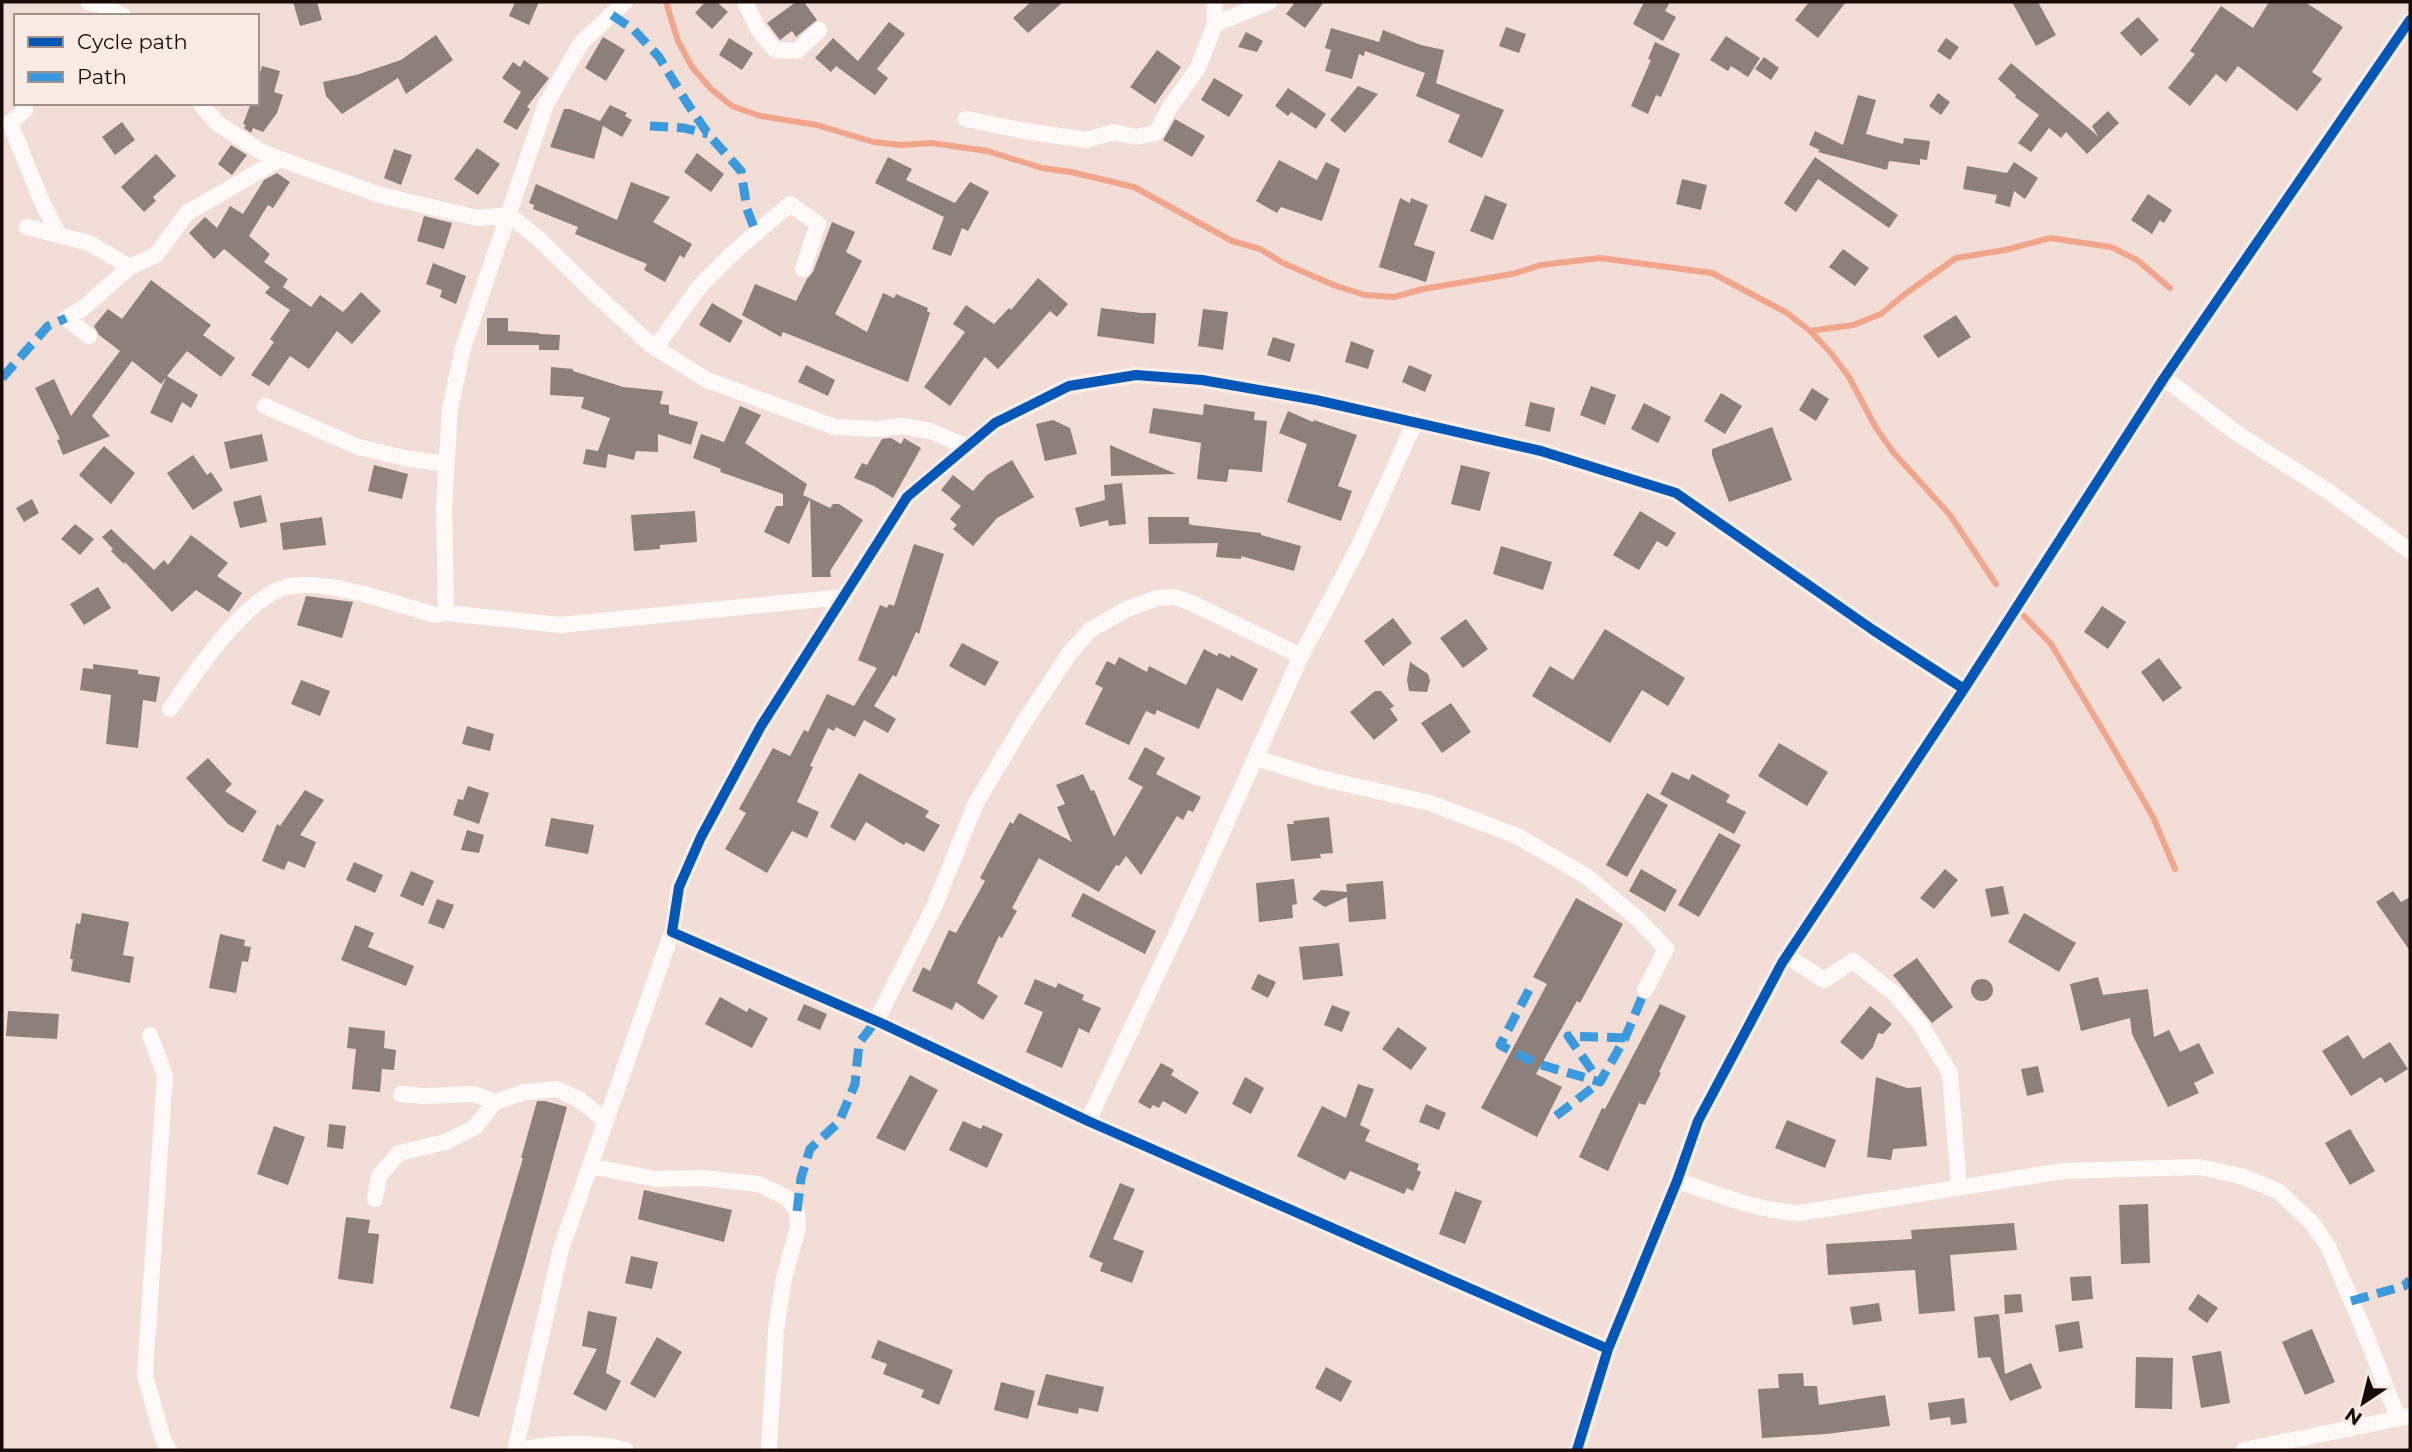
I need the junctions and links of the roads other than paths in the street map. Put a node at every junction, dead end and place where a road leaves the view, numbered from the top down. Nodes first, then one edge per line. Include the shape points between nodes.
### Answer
1 (88, 2) edge
2 (625, 2) edge
3 (745, 2) edge
4 (1215, 2) edge
5 (1269, 2) edge
6 (118, 14) edge
7 (2410, 20) edge
8 (1215, 24) junction
9 (819, 30) dead end
10 (202, 105) edge
11 (25, 110) dead end
12 (965, 119) dead end
13 (281, 159) junction
14 (509, 215) junction
15 (27, 227) dead end
16 (59, 235) junction
17 (130, 267) junction
18 (803, 269) dead end
19 (89, 336) dead end
20 (655, 348) junction
21 (2164, 378) junction
22 (265, 406) dead end
23 (1415, 422) junction
24 (968, 447) junction
25 (446, 467) junction
26 (2410, 551) edge
27 (843, 597) junction
28 (446, 613) junction
29 (1301, 656) junction
30 (1964, 689) junction
31 (170, 709) dead end
32 (1256, 758) junction
33 (672, 932) junction
34 (1787, 956) junction
35 (1645, 990) dead end
36 (876, 1021) junction
37 (150, 1035) dead end
38 (401, 1094) dead end
39 (495, 1102) junction
40 (606, 1121) junction
41 (1088, 1121) junction
42 (590, 1166) junction
43 (1677, 1181) junction
44 (1959, 1187) junction
45 (375, 1199) dead end
46 (1608, 1349) junction
47 (2404, 1417) edge
48 (169, 1450) edge
49 (516, 1450) edge
50 (626, 1450) edge
51 (769, 1450) edge
52 (1577, 1450) edge
53 (2244, 1450) edge

1 - 6 street
2 - 14 street via 581,43 546,104
3 - 9 street via 775,50 797,51
4 - 8 street
5 - 8 street
7 - 21 street
8 - 12 street via 1198,68 1156,133 1136,137 1113,132 1087,140
10 - 13 street via 217,123
11 - 16 street via 10,123
13 - 14 street via 380,195 478,218
13 - 17 street via 187,213 156,255
14 - 20 street
14 - 25 street via 463,348 450,409
15 - 16 street
16 - 17 street via 89,243
17 - 19 street via 82,310 66,318
18 - 20 street via 818,224 790,204 700,286
20 - 24 street via 707,380 835,427 902,426 930,431
21 - 26 street
21 - 30 street
22 - 25 street via 358,447
23 - 24 street via 1202,380 1136,375 1069,386 995,423
23 - 29 street via 1358,548
23 - 30 street via 1541,451 1676,493
24 - 27 street via 907,497
25 - 28 street
27 - 28 street via 560,625
27 - 33 street via 761,726 701,837 679,887
28 - 31 street via 435,615 331,588 283,588 252,607
29 - 32 street
29 - 36 street via 1175,597 1127,609 1090,630 1069,654 976,803 934,906
30 - 34 street
32 - 35 street via 1430,803 1517,836 1586,876 1639,920 1665,950
32 - 41 street
33 - 36 street
33 - 40 street
34 - 43 street via 1698,1121
34 - 44 street via 1824,981 1853,961 1895,994 1921,1025 1950,1073
36 - 41 street
37 - 48 street via 164,1075 145,1375
38 - 39 street via 474,1094
39 - 40 street via 525,1092 557,1089
39 - 45 street via 475,1127 446,1142 399,1153 379,1176
40 - 42 street
41 - 46 street
42 - 49 street via 561,1249
42 - 51 street via 656,1179 758,1184 786,1197 797,1211 798,1228 783,1278 776,1330
43 - 44 street via 1788,1213
43 - 46 street
44 - 47 street via 2063,1171 2199,1167 2241,1176 2278,1191 2312,1223 2328,1246
46 - 52 street
47 - 53 street
49 - 50 street via 555,1443

